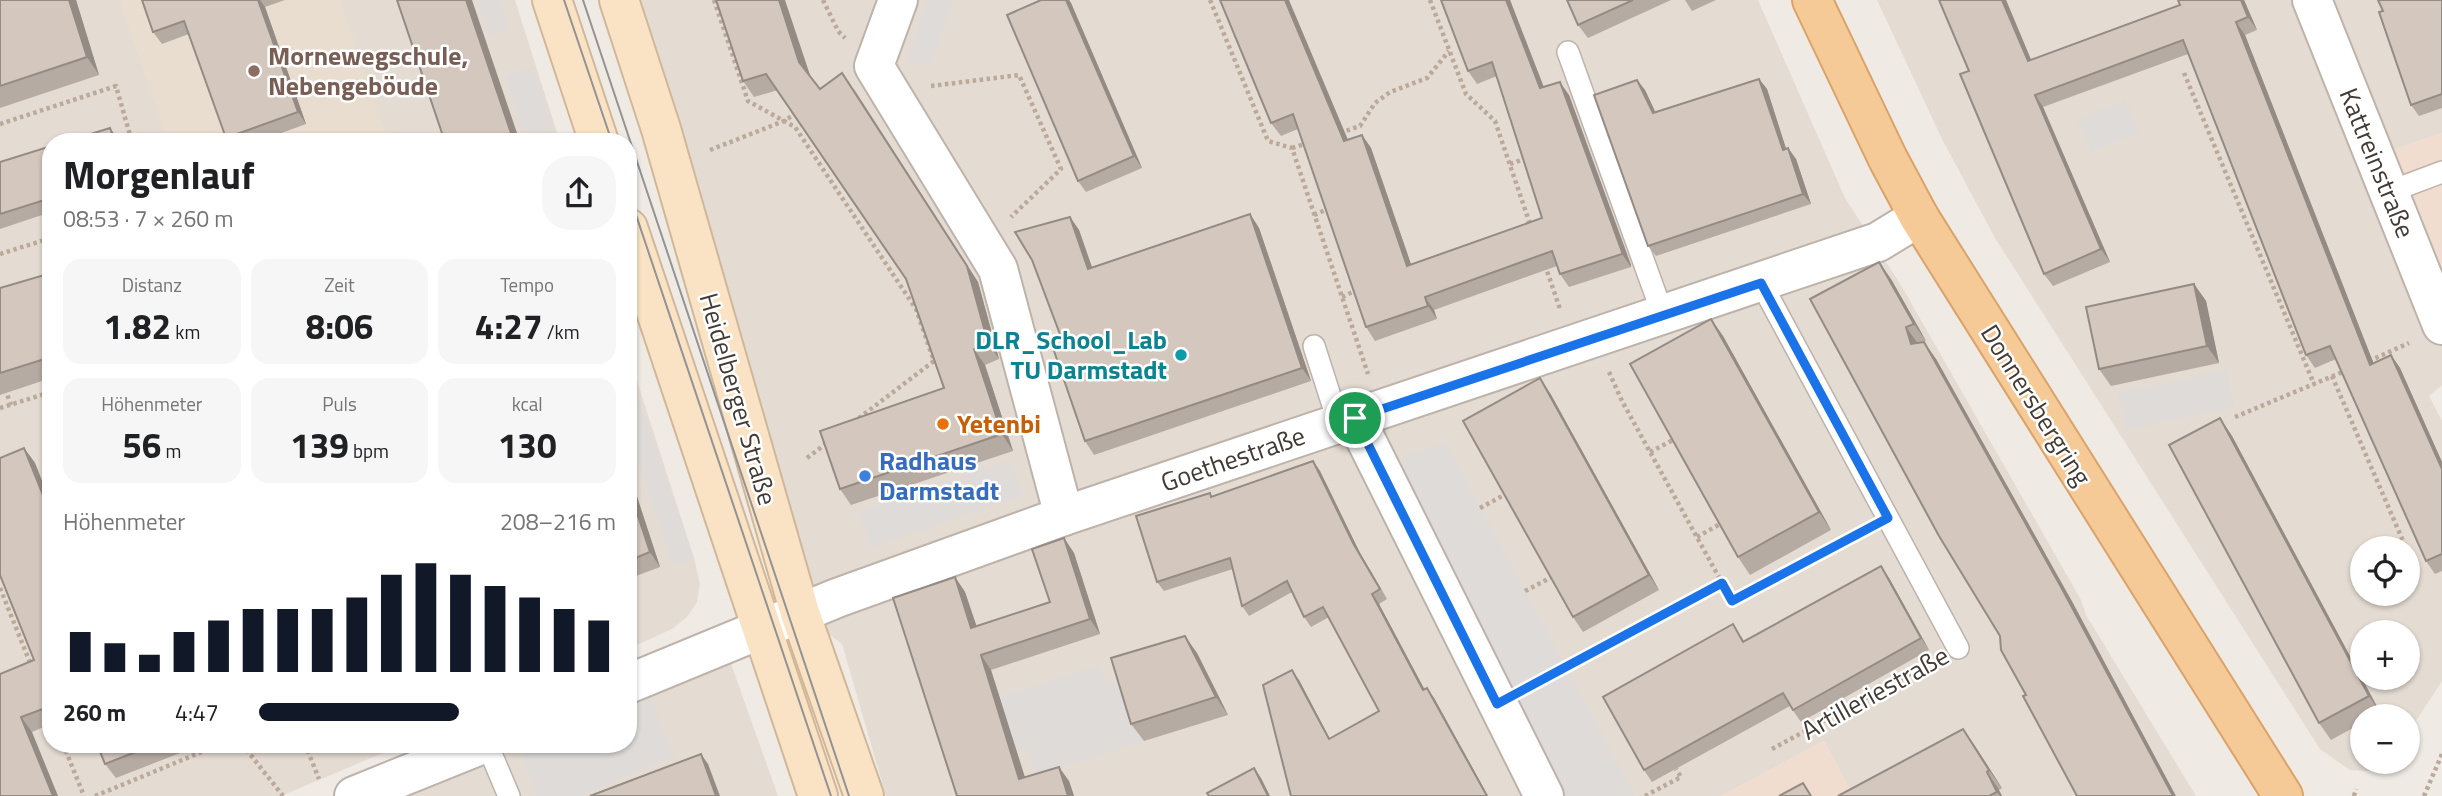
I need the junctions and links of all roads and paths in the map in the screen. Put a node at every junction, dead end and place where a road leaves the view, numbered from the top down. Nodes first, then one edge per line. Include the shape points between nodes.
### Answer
1 (552, 0) edge
2 (619, 0) edge
3 (714, 0) edge
4 (898, 0) edge
5 (1210, 0) edge
6 (1430, 0) edge
7 (1812, 0) edge
8 (2312, 0) edge
9 (1449, 51) junction
10 (1568, 52) dead end
11 (2184, 73) edge
12 (889, 91) junction
13 (795, 114) edge
14 (784, 121) junction
15 (0, 124) edge
16 (129, 133) edge
17 (596, 133) edge
18 (1338, 134) edge
19 (1315, 141) edge
20 (1292, 148) junction
21 (710, 150) dead end
22 (1527, 158) edge
23 (1510, 164) junction
24 (2442, 172) edge
25 (2389, 192) junction
26 (1330, 208) edge
27 (1314, 215) junction
28 (1919, 216) junction
29 (1532, 230) edge
30 (42, 241) edge
31 (983, 244) junction
32 (0, 254) edge
33 (637, 255) edge
34 (1541, 256) edge
35 (1761, 283) junction
36 (1358, 290) edge
37 (1342, 297) junction
38 (1663, 315) junction
39 (1564, 320) dead end
40 (2430, 332) edge
41 (1314, 346) dead end
42 (1606, 364) dead end
43 (2361, 365) edge
44 (2351, 369) edge
45 (2332, 376) junction
46 (4, 384) edge
47 (2314, 384) junction
48 (42, 395) edge
49 (11, 405) junction
50 (0, 408) edge
51 (1355, 409) junction
52 (2235, 417) dead end
53 (849, 426) edge
54 (1675, 439) edge
55 (828, 442) edge
56 (1650, 452) junction
57 (807, 458) dead end
58 (1506, 494) edge
59 (1480, 508) dead end
60 (1064, 516) junction
61 (1888, 518) junction
62 (1722, 523) edge
63 (2401, 536) edge
64 (1697, 537) junction
65 (1552, 578) edge
66 (1722, 583) junction
67 (0, 588) edge
68 (1525, 592) dead end
69 (17, 606) edge
70 (9, 610) junction
71 (800, 613) junction
72 (762, 630) junction
73 (1958, 648) joint
74 (32, 668) edge
75 (637, 680) edge
76 (1497, 704) junction
77 (1772, 749) dead end
78 (67, 753) edge
79 (199, 753) edge
80 (249, 753) edge
81 (311, 753) edge
82 (458, 753) edge
83 (489, 753) edge
84 (2442, 754) edge
85 (165, 759) dead end
86 (167, 766) junction
87 (1676, 769) edge
88 (2356, 789) dead end
89 (339, 792) edge
90 (2285, 794) edge
91 (84, 796) edge
92 (95, 796) edge
93 (283, 796) edge
94 (509, 796) edge
95 (818, 796) edge
96 (864, 796) edge
97 (1544, 796) edge
98 (1644, 796) edge
99 (2354, 796) edge
100 (2424, 796) edge

1 - 17 main road
2 - 71 main road, Heidelberger Straße via 661,129
3 - 14 path via 748,101
4 - 12 street via 874,66
5 - 20 path via 1268,141
6 - 9 path
7 - 28 main road, Donnersbergring
8 - 25 street, Kattreinstraße
9 - 18 path via 1427,78 1390,92 1375,103 1360,126
9 - 23 path via 1466,94 1495,121
10 - 38 lane
11 - 47 path
12 - 31 street
12 - 31 path via 1019,75 1061,169
13 - 14 path
14 - 21 path
14 - 53 path via 795,127 916,309 934,360
15 - 16 path via 116,86
19 - 20 path
20 - 27 path
22 - 23 path
23 - 29 path
24 - 25 lane
25 - 40 street, Kattreinstraße
26 - 27 path
27 - 37 path
28 - 35 street, Goethestraße via 1878,242
28 - 90 main road, Donnersbergring
30 - 32 path
31 - 60 street via 998,269
33 - 72 main road, Heidelberger Straße
34 - 39 path
35 - 38 street, Goethestraße
35 - 61 lane, Artilleriestraße
36 - 37 path
37 - 51 path
38 - 51 street, Goethestraße
40 - 43 path
41 - 51 lane
42 - 56 path
44 - 45 path
45 - 47 path
45 - 63 path
46 - 49 path
47 - 52 path
48 - 49 path
49 - 50 path
51 - 60 street, Goethestraße
51 - 76 street
54 - 56 path
55 - 57 path
56 - 64 path
58 - 59 path
60 - 71 street, Goethestraße
61 - 66 path via 1732,601
61 - 73 lane, Artilleriestraße
62 - 64 path
64 - 66 path
65 - 68 path
66 - 76 path
67 - 70 path
69 - 70 path
70 - 74 path
71 - 72 street, Goethestraße
71 - 96 main road, Heidelberger Straße
72 - 75 street, Goethestraße
72 - 95 main road, Heidelberger Straße
73 - 77 path, Artilleriestraße
76 - 97 street
78 - 91 path
79 - 86 path
80 - 93 path
81 - 89 path
82 - 89 street
83 - 94 lane
84 - 100 path
85 - 86 path
86 - 92 path
87 - 98 path via 1681,777
88 - 99 path

